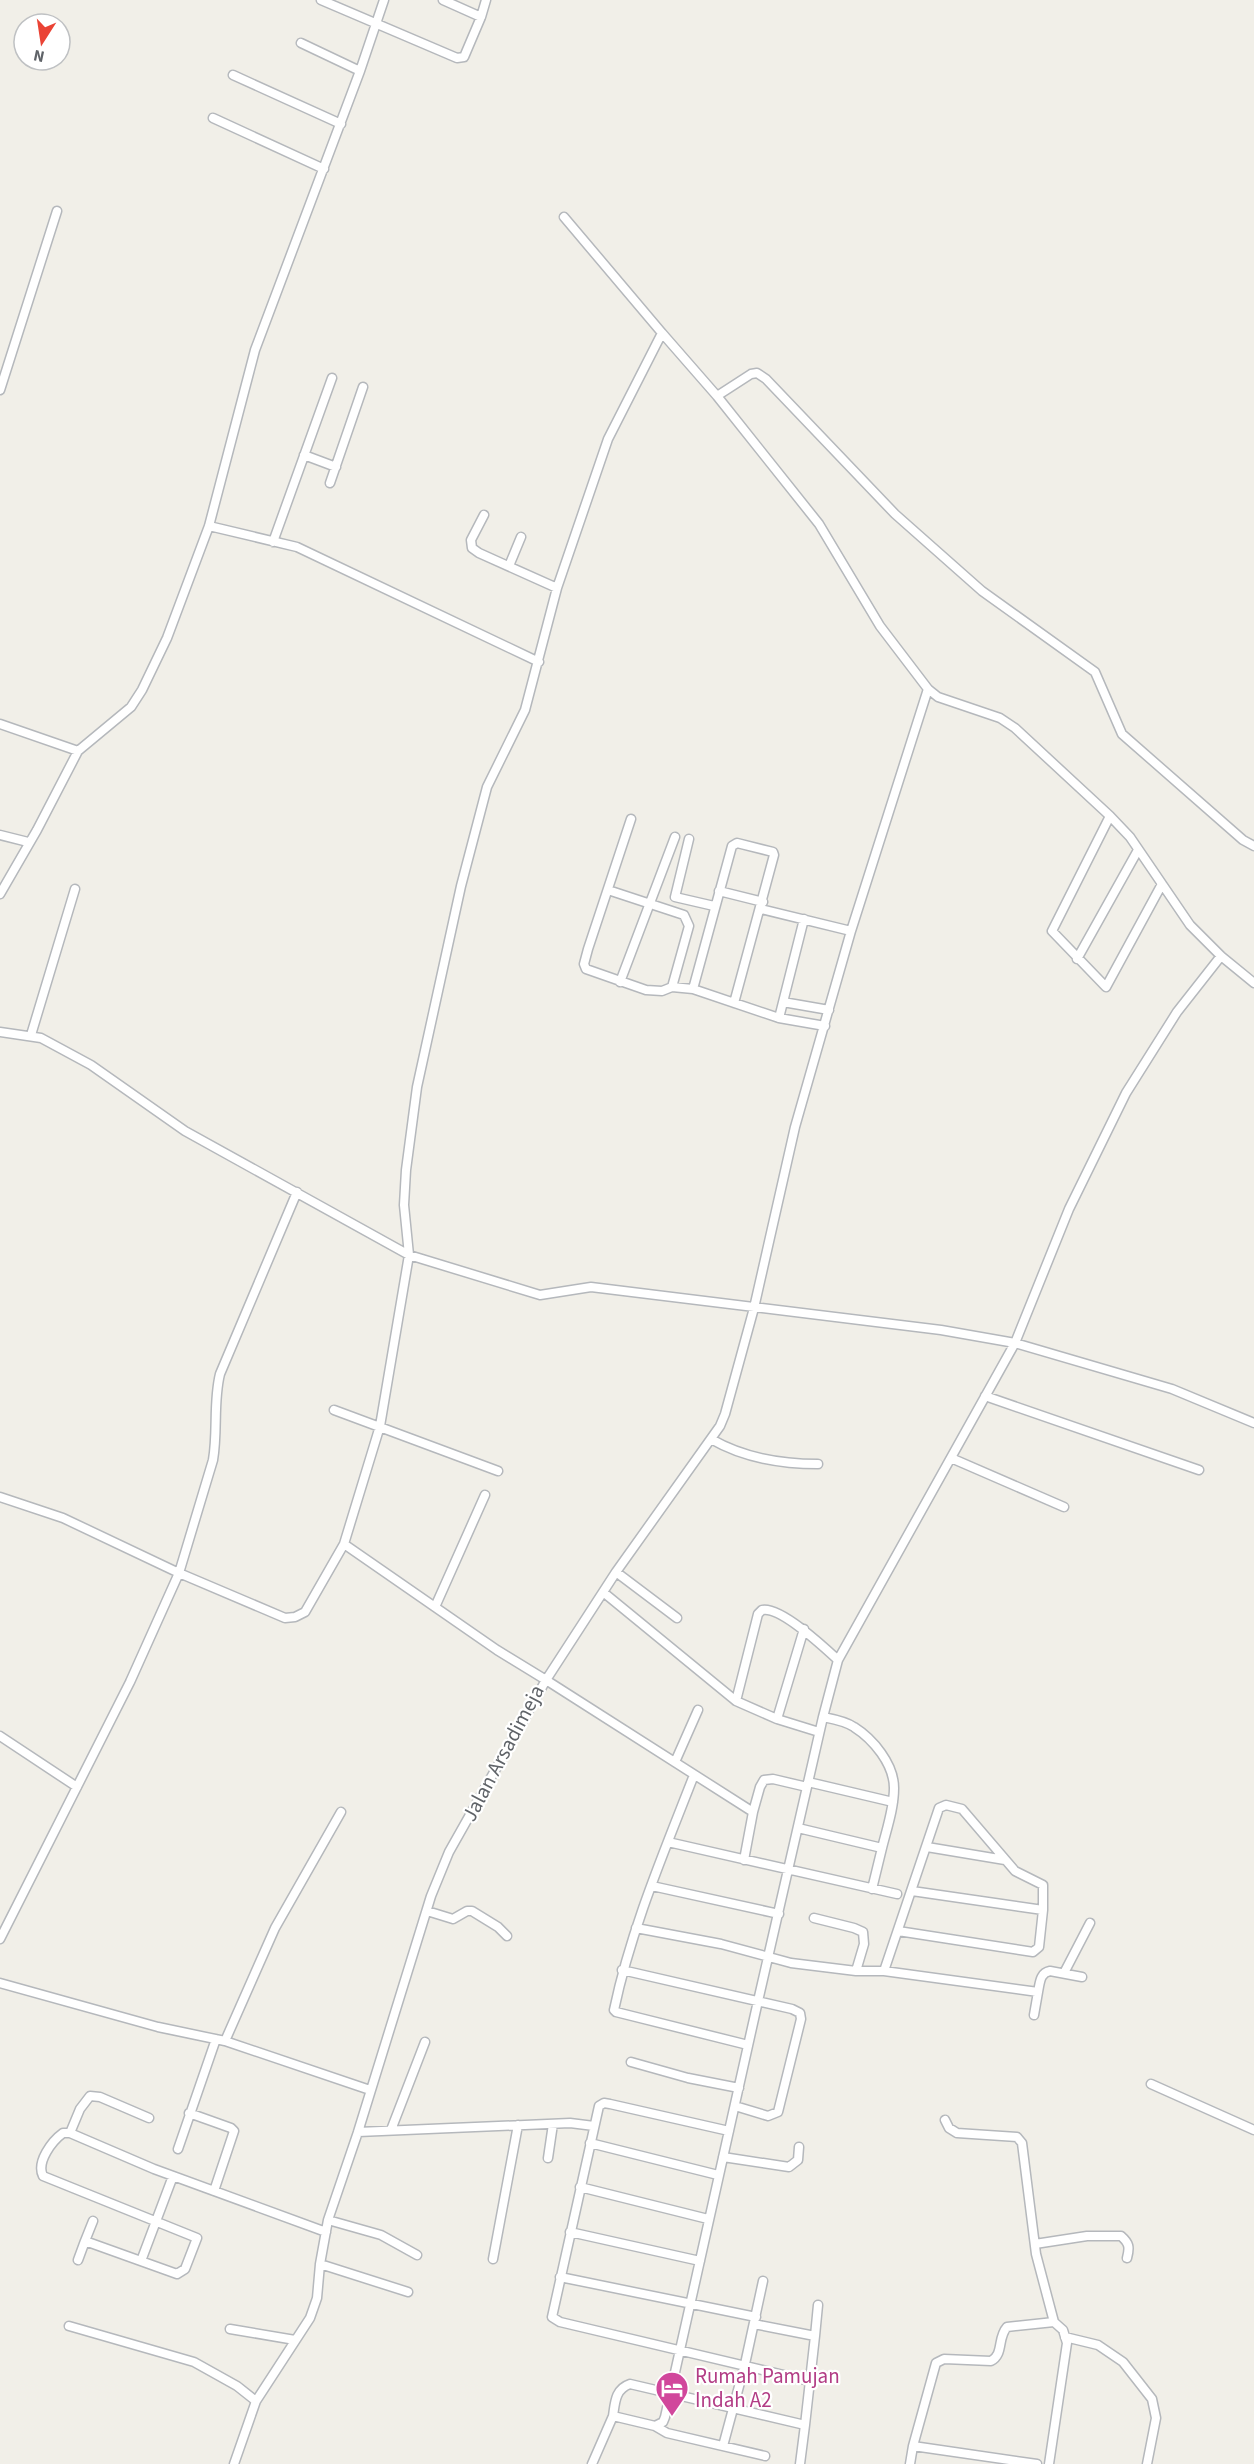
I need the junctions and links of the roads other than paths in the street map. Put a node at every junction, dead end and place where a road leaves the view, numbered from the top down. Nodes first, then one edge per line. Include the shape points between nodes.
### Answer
1 (321, 0) edge
2 (384, 0) edge
3 (443, 0) edge
4 (486, 0) edge
5 (481, 17) junction
6 (376, 24) junction
7 (301, 43) dead end
8 (360, 71) junction
9 (233, 75) dead end
10 (213, 118) dead end
11 (341, 124) junction
12 (324, 169) junction
13 (57, 211) dead end
14 (564, 216) dead end
15 (662, 333) junction
16 (332, 378) dead end
17 (363, 387) dead end
18 (0, 390) edge
19 (717, 396) junction
20 (304, 455) junction
21 (336, 467) junction
22 (330, 483) dead end
23 (484, 515) dead end
24 (209, 526) junction
25 (522, 537) dead end
26 (273, 542) junction
27 (509, 566) junction
28 (557, 588) junction
29 (539, 662) junction
30 (928, 689) junction
31 (0, 724) edge
32 (78, 751) junction
33 (1110, 816) junction
34 (631, 819) dead end
35 (0, 835) edge
36 (675, 837) dead end
37 (688, 839) dead end
38 (28, 842) junction
39 (1254, 846) edge
40 (1138, 850) junction
41 (1162, 884) junction
42 (75, 889) dead end
43 (608, 890) junction
44 (719, 891) junction
45 (0, 894) edge
46 (650, 904) junction
47 (762, 905) junction
48 (714, 906) junction
49 (804, 919) junction
50 (851, 931) junction
51 (1221, 956) junction
52 (1077, 959) junction
53 (620, 982) junction
54 (1254, 983) edge
55 (672, 987) junction
56 (693, 989) junction
57 (783, 1002) junction
58 (734, 1003) junction
59 (830, 1010) junction
60 (779, 1018) junction
61 (825, 1026) junction
62 (0, 1032) edge
63 (31, 1035) junction
64 (297, 1192) junction
65 (409, 1255) junction
66 (754, 1308) junction
67 (1015, 1343) junction
68 (985, 1396) junction
69 (334, 1410) dead end
70 (1254, 1423) edge
71 (380, 1426) junction
72 (711, 1438) junction
73 (951, 1458) junction
74 (818, 1464) dead end
75 (1199, 1470) dead end
76 (498, 1471) dead end
77 (485, 1495) dead end
78 (0, 1497) edge
79 (1064, 1508) dead end
80 (344, 1544) junction
81 (616, 1572) junction
82 (179, 1573) junction
83 (603, 1592) junction
84 (435, 1607) junction
85 (677, 1618) dead end
86 (804, 1629) junction
87 (838, 1660) junction
88 (546, 1680) junction
89 (736, 1701) junction
90 (698, 1710) dead end
91 (823, 1717) junction
92 (777, 1719) junction
93 (819, 1732) junction
94 (0, 1736) edge
95 (675, 1762) junction
96 (694, 1775) junction
97 (807, 1785) junction
98 (76, 1787) junction
99 (893, 1802) junction
100 (340, 1812) dead end
101 (753, 1812) junction
102 (798, 1828) junction
103 (668, 1842) junction
104 (927, 1847) junction
105 (882, 1848) junction
106 (744, 1860) junction
107 (1005, 1860) junction
108 (789, 1871) junction
109 (652, 1886) junction
110 (872, 1889) junction
111 (912, 1891) junction
112 (897, 1894) dead end
113 (1043, 1910) junction
114 (427, 1911) junction
115 (779, 1914) junction
116 (814, 1918) dead end
117 (1090, 1923) dead end
118 (636, 1928) junction
119 (898, 1931) junction
120 (507, 1936) dead end
121 (0, 1939) edge
122 (769, 1958) junction
123 (622, 1970) junction
124 (856, 1971) junction
125 (884, 1971) junction
126 (1064, 1973) junction
127 (1082, 1977) dead end
128 (0, 1983) edge
129 (1038, 1992) junction
130 (758, 2001) junction
131 (1034, 2015) dead end
132 (220, 2040) junction
133 (425, 2042) dead end
134 (748, 2045) junction
135 (631, 2062) dead end
136 (1151, 2084) dead end
137 (739, 2088) junction
138 (370, 2090) junction
139 (735, 2106) junction
140 (189, 2112) junction
141 (149, 2118) dead end
142 (945, 2120) dead end
143 (553, 2124) junction
144 (518, 2126) junction
145 (594, 2126) junction
146 (391, 2130) junction
147 (1254, 2130) edge
148 (729, 2131) junction
149 (358, 2132) junction
150 (70, 2133) junction
151 (590, 2143) junction
152 (800, 2147) dead end
153 (178, 2149) dead end
154 (723, 2157) junction
155 (548, 2158) dead end
156 (718, 2175) junction
157 (172, 2176) junction
158 (580, 2187) junction
159 (214, 2191) junction
160 (708, 2219) junction
161 (154, 2220) junction
162 (328, 2220) junction
163 (93, 2221) dead end
164 (326, 2232) junction
165 (570, 2232) junction
166 (85, 2241) junction
167 (1035, 2244) junction
168 (417, 2255) dead end
169 (1127, 2258) dead end
170 (493, 2259) dead end
171 (78, 2260) dead end
172 (141, 2261) junction
173 (700, 2261) junction
174 (320, 2264) junction
175 (560, 2277) junction
176 (763, 2281) dead end
177 (408, 2292) dead end
178 (692, 2304) junction
179 (818, 2305) dead end
180 (755, 2320) junction
181 (1054, 2322) junction
182 (69, 2326) dead end
183 (230, 2329) dead end
184 (815, 2336) junction
185 (1065, 2337) junction
186 (295, 2340) junction
187 (681, 2352) junction
188 (745, 2364) junction
189 (809, 2381) junction
190 (671, 2394) junction
191 (256, 2401) junction
192 (733, 2408) junction
193 (614, 2416) junction
194 (805, 2425) junction
195 (655, 2426) junction
196 (723, 2446) junction
197 (913, 2446) junction
198 (765, 2456) dead end
199 (1023, 2463) edge
200 (234, 2464) edge
201 (592, 2464) edge
202 (800, 2464) edge
203 (910, 2464) edge
204 (1037, 2464) edge
205 (1050, 2464) edge
206 (1147, 2464) edge

1 - 6 street
2 - 6 street
3 - 5 street
4 - 5 street
5 - 6 street via 464,57 457,58
6 - 8 street
7 - 8 street
8 - 11 street
9 - 11 street
10 - 12 street
11 - 12 street
12 - 24 street via 255,350
13 - 18 street
14 - 15 street
15 - 19 street
15 - 28 street via 608,439
16 - 20 street
17 - 21 street
19 - 30 street via 819,524 880,626
19 - 39 street via 751,374 766,379 895,514 982,591 1095,672 1122,734
20 - 21 street
20 - 26 street
21 - 22 street
23 - 27 street via 471,540 472,548
24 - 26 street
24 - 32 street via 167,638 142,690 131,707
25 - 27 street
26 - 29 street via 297,547
27 - 28 street
28 - 29 street
29 - 65 street via 525,710 487,787 436,993 417,1087 406,1170 404,1205
30 - 33 street via 938,697 999,717 1015,728
30 - 50 street
31 - 32 street
32 - 38 street
33 - 40 street
33 - 52 street via 1052,931
34 - 43 street
35 - 38 street
36 - 46 street
37 - 48 street via 675,897
38 - 45 street
40 - 41 street
40 - 52 street
41 - 51 street via 1190,925
41 - 52 street via 1106,987
42 - 63 street
43 - 46 street
43 - 53 street via 584,963 586,969
44 - 47 street
44 - 47 street via 734,844 773,852
44 - 48 street
46 - 53 street
46 - 55 street via 684,915 688,922
47 - 49 street
47 - 58 street
48 - 56 street
49 - 50 street
49 - 57 street
50 - 59 street
51 - 54 street
51 - 67 street via 1177,1012 1126,1093 1069,1209
53 - 55 street via 654,991
55 - 56 street
56 - 58 street
57 - 59 street
57 - 60 street
58 - 60 street
59 - 61 street
60 - 61 street
61 - 66 street via 795,1127
62 - 63 street
63 - 64 street via 91,1065 185,1131
64 - 65 street
64 - 82 street via 220,1374 215,1394 213,1460
65 - 66 street via 540,1295 591,1287
65 - 71 street
66 - 67 street via 941,1330
66 - 72 street via 728,1405
67 - 68 street
67 - 70 street via 1172,1389
68 - 73 street
68 - 75 street
69 - 71 street
71 - 76 street
71 - 80 street
72 - 74 street via 732,1450 766,1459
72 - 81 street
73 - 79 street
73 - 87 street
77 - 84 street
78 - 82 street via 63,1518
80 - 82 street via 304,1612 295,1617 285,1618
80 - 84 street, Jalan Arsadimeja
81 - 83 street
81 - 85 street
82 - 98 street via 130,1682
83 - 88 street
83 - 89 street
84 - 88 street, Jalan Arsadimeja
86 - 87 street
86 - 89 street via 771,1611 758,1614
86 - 92 street
87 - 91 street
88 - 95 street
88 - 114 street, Jalan Arsadimeja via 449,1852
89 - 92 street
90 - 95 street
91 - 93 street
91 - 99 street via 855,1727 871,1742 893,1775
92 - 93 street
93 - 97 street
94 - 98 street
95 - 96 street
96 - 101 street
96 - 103 street
97 - 99 street
97 - 101 street via 764,1780
97 - 102 street
98 - 121 street
99 - 105 street
100 - 132 street via 275,1928
101 - 106 street
102 - 105 street
102 - 108 street
103 - 106 street
103 - 109 street
104 - 107 street
104 - 107 street via 939,1808 954,1806 967,1814
104 - 111 street
105 - 110 street
106 - 108 street
107 - 113 street via 1015,1871 1043,1885
108 - 110 street
108 - 115 street
109 - 115 street
109 - 118 street
110 - 112 street
111 - 113 street
111 - 119 street
113 - 119 street via 1039,1947 1033,1952
114 - 120 street via 453,1919 472,1911
114 - 138 street, Jalan Arsadimeja
115 - 122 street
116 - 124 street via 862,1932 864,1944
117 - 126 street
118 - 122 street via 721,1944
118 - 123 street
119 - 125 street
122 - 124 street
122 - 130 street
123 - 130 street
123 - 134 street via 616,2012
124 - 125 street
125 - 129 street
126 - 127 street
126 - 129 street via 1045,1972
128 - 132 street
129 - 131 street
130 - 134 street
130 - 139 street via 797,2010 801,2019 778,2112 768,2116
132 - 138 street
132 - 140 street
133 - 146 street
134 - 137 street
135 - 137 street
136 - 147 street
137 - 139 street
138 - 149 street, Jalan Arsadimeja
139 - 148 street
140 - 153 street
140 - 159 street via 234,2131
141 - 150 street via 90,2096
142 - 167 street via 957,2133 1022,2140
143 - 144 street
143 - 145 street
143 - 155 street
144 - 146 street
144 - 170 street
145 - 148 street via 597,2109 604,2103
145 - 151 street
146 - 149 street
148 - 154 street
149 - 162 street, Jalan Arsadimeja
150 - 157 street
150 - 161 street via 60,2135 49,2148 41,2169 43,2176
151 - 156 street
151 - 158 street
152 - 154 street via 798,2160 789,2167
154 - 156 street
156 - 160 street
157 - 159 street
157 - 161 street
158 - 160 street
158 - 165 street
159 - 164 street
160 - 173 street
161 - 172 street
161 - 172 street via 195,2236 197,2241 185,2270 177,2274
162 - 164 street, Jalan Arsadimeja
162 - 168 street via 381,2235
163 - 166 street
164 - 174 street, Jalan Arsadimeja
165 - 173 street
165 - 175 street
166 - 171 street
166 - 172 street
167 - 169 street via 1087,2236 1121,2236 1129,2248
167 - 181 street
173 - 178 street
174 - 177 street
174 - 186 street, Jalan Arsadimeja via 317,2298
175 - 178 street
175 - 187 street via 552,2314 556,2321
176 - 180 street
178 - 180 street
178 - 187 street
179 - 184 street
180 - 184 street
180 - 188 street
181 - 185 street
181 - 197 street via 1006,2328 996,2358 991,2361 944,2359 936,2363
182 - 191 street via 194,2362
183 - 186 street
184 - 189 street
185 - 205 street via 1066,2358
185 - 206 street via 1098,2344 1123,2362 1152,2399 1156,2418
186 - 191 street, Jalan Arsadimeja
187 - 188 street
187 - 190 street
188 - 189 street
188 - 192 street
189 - 194 street
190 - 192 street
190 - 193 street via 625,2386 618,2394
190 - 195 street via 663,2422
191 - 200 street, Jalan Arsadimeja
192 - 194 street
192 - 196 street
193 - 195 street
193 - 201 street
194 - 202 street
195 - 196 street via 663,2432
196 - 198 street
197 - 199 street
197 - 203 street
199 - 204 street

